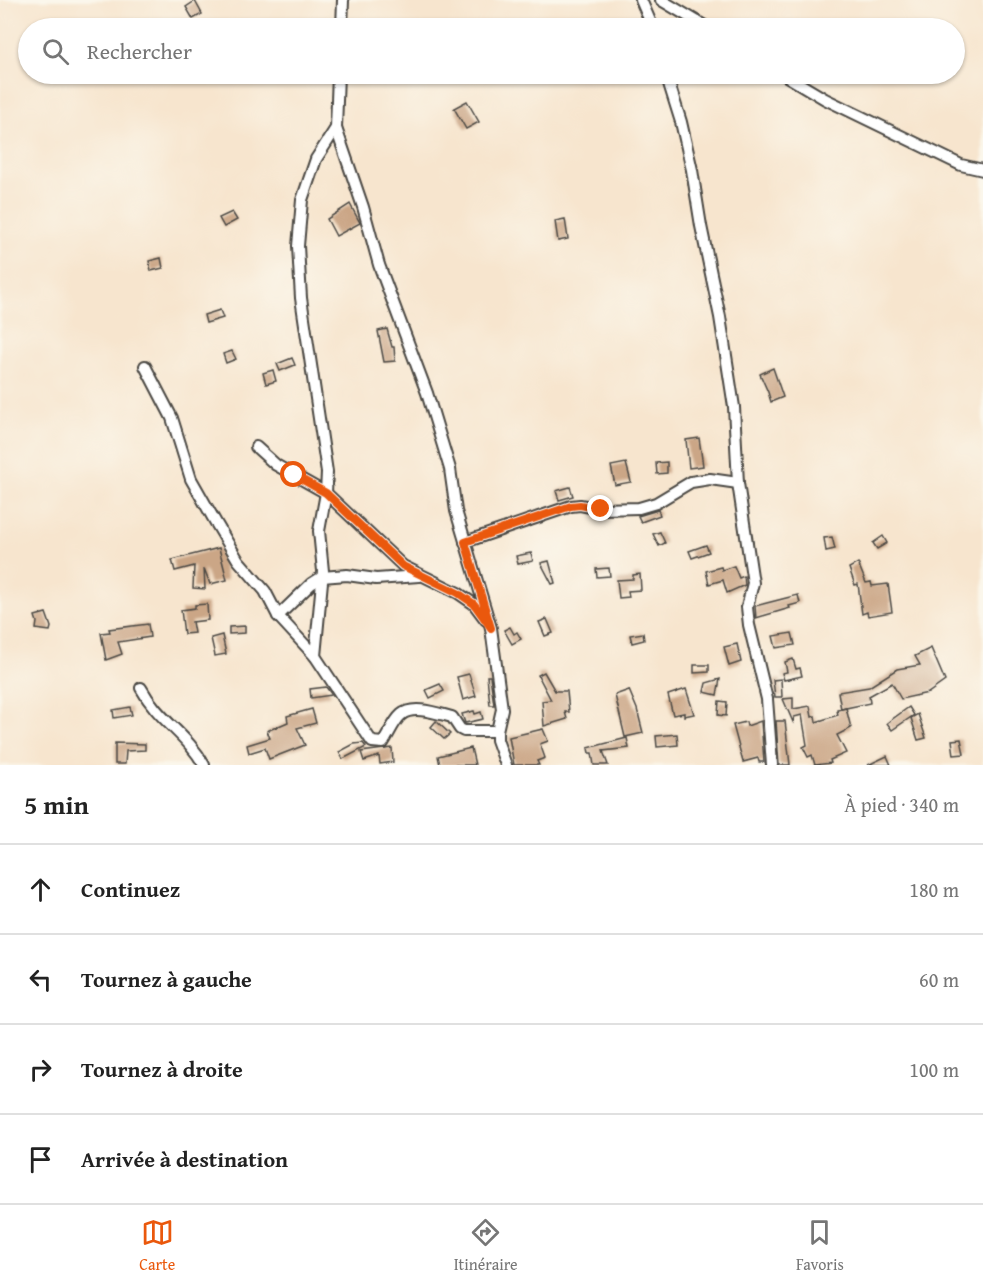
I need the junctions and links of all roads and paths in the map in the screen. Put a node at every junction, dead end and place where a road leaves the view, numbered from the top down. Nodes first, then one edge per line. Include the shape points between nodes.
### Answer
1 (343, 0) edge
2 (641, 0) edge
3 (661, 0) edge
4 (342, 18) edge
5 (649, 18) edge
6 (691, 18) edge
7 (338, 84) edge
8 (669, 84) edge
9 (800, 84) edge
10 (336, 128) junction
11 (983, 170) edge
12 (145, 366) dead end
13 (256, 447) dead end
14 (738, 483) junction
15 (326, 493) junction
16 (465, 542) junction
17 (422, 576) junction
18 (322, 577) junction
19 (279, 616) junction
20 (491, 628) junction
21 (315, 656) junction
22 (141, 688) dead end
23 (497, 731) junction
24 (204, 765) edge
25 (506, 765) edge
26 (772, 765) edge

1 - 4 street
2 - 5 street
3 - 6 street
7 - 10 street
8 - 14 street via 692,170 720,317 734,407
9 - 11 street via 961,165
10 - 15 street via 316,159 302,200 297,246 327,472
10 - 16 street via 379,266 436,422
12 - 19 street via 172,418 191,479 238,560 265,591
13 - 15 street via 276,465
14 - 16 street via 710,479 691,482 656,503 639,507 571,506
14 - 26 street via 753,583 748,616 767,699
15 - 17 street via 403,566
15 - 18 street via 319,531
16 - 20 street
17 - 18 street
17 - 20 street via 474,604
18 - 19 street
18 - 21 street
19 - 21 street
20 - 23 street via 502,709
21 - 23 street via 372,742 383,743 402,714 410,711 452,717 464,731
22 - 24 street via 161,718 197,752
23 - 25 street

